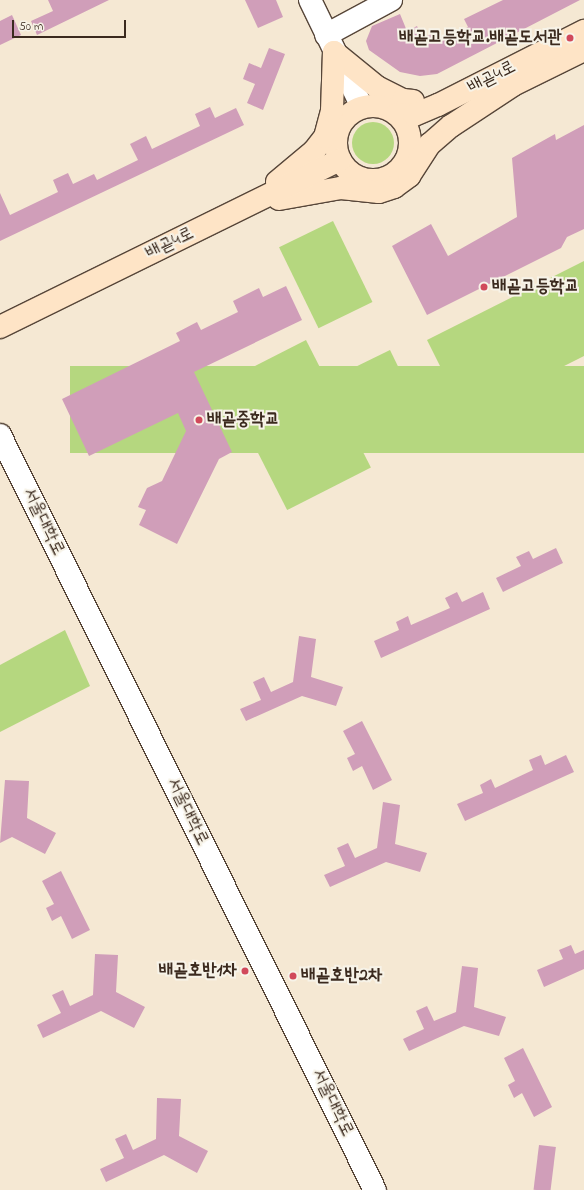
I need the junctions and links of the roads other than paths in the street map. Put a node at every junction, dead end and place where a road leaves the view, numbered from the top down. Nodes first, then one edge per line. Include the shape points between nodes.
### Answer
1 (310, 0) edge
2 (391, 0) edge
3 (584, 31) edge
4 (330, 43) junction
5 (584, 50) edge
6 (509, 78) junction
7 (362, 107) junction
8 (397, 114) junction
9 (410, 148) junction
10 (340, 160) junction
11 (252, 204) junction
12 (0, 327) edge
13 (0, 435) edge
14 (375, 1190) edge

1 - 4 street
2 - 4 street
3 - 6 main road, 배곧4로
4 - 6 main road via 377,87 403,100 430,97
4 - 7 street
4 - 11 main road via 332,111 325,137 314,151
5 - 6 main road, 배곧4로
6 - 8 main road, 배곧4로 via 414,115
6 - 9 main road, 배곧4로 via 433,124
6 - 11 main road via 430,144 409,176 394,188 379,192 341,188
7 - 8 main road via 386,108
7 - 10 main road via 343,121 337,131 335,143
8 - 9 main road via 407,129
9 - 10 main road via 398,170 375,180 351,174
10 - 11 main road, 배곧4로
11 - 12 main road, 배곧4로
13 - 14 street, 서울대학로

